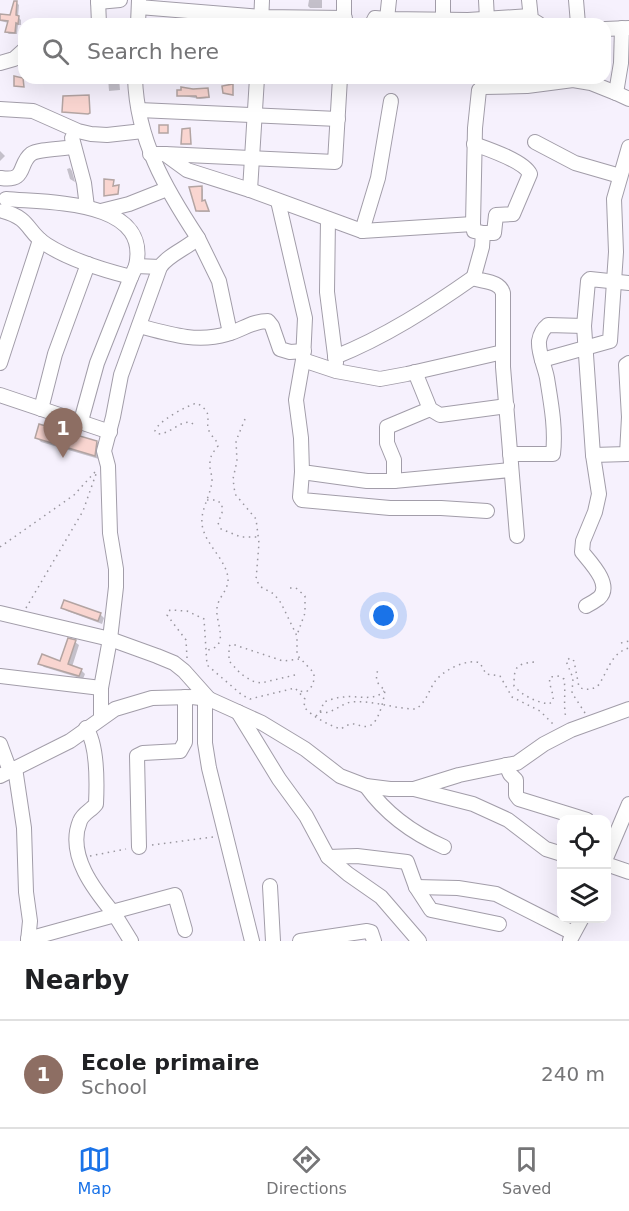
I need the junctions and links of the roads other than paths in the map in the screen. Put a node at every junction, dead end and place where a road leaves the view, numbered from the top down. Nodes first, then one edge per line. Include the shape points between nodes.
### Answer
1 (120, 0) edge
2 (262, 0) edge
3 (344, 0) edge
4 (389, 0) edge
5 (443, 0) edge
6 (486, 0) edge
7 (529, 0) edge
8 (576, 0) edge
9 (98, 1) edge
10 (139, 4) edge
11 (99, 18) edge
12 (239, 18) edge
13 (261, 18) edge
14 (344, 18) edge
15 (387, 18) edge
16 (443, 18) edge
17 (487, 18) edge
18 (534, 18) edge
19 (578, 18) edge
20 (626, 28) edge
21 (611, 29) edge
22 (18, 55) edge
23 (0, 63) edge
24 (136, 84) edge
25 (257, 84) edge
26 (340, 84) edge
27 (542, 84) edge
28 (593, 84) edge
29 (622, 96) edge
30 (391, 101) dead end
31 (0, 109) edge
32 (139, 110) junction
33 (255, 116) junction
34 (338, 119) junction
35 (71, 128) junction
36 (143, 131) junction
37 (535, 142) dead end
38 (474, 144) junction
39 (73, 147) junction
40 (629, 147) edge
41 (150, 154) junction
42 (165, 154) junction
43 (251, 158) junction
44 (620, 176) junction
45 (3, 178) edge
46 (168, 189) junction
47 (250, 190) junction
48 (278, 201) junction
49 (93, 209) junction
50 (3, 210) edge
51 (328, 219) junction
52 (478, 229) junction
53 (362, 231) junction
54 (198, 238) junction
55 (40, 240) junction
56 (88, 264) junction
57 (160, 267) junction
58 (134, 272) junction
59 (474, 277) junction
60 (614, 281) junction
61 (629, 283) edge
62 (139, 326) junction
63 (584, 326) junction
64 (230, 333) junction
65 (585, 348) junction
66 (503, 352) junction
67 (304, 356) junction
68 (542, 360) junction
69 (0, 363) edge
70 (629, 363) edge
71 (336, 364) junction
72 (415, 372) junction
73 (0, 395) edge
74 (507, 406) junction
75 (41, 409) junction
76 (430, 409) junction
77 (81, 420) junction
78 (110, 432) junction
79 (510, 454) junction
80 (593, 454) junction
81 (511, 470) junction
82 (302, 472) junction
83 (394, 481) junction
84 (488, 511) dead end
85 (517, 536) dead end
86 (586, 606) dead end
87 (0, 613) edge
88 (110, 639) junction
89 (0, 676) edge
90 (101, 688) junction
91 (185, 697) junction
92 (207, 699) junction
93 (629, 709) edge
94 (238, 712) junction
95 (101, 718) junction
96 (86, 728) junction
97 (185, 742) junction
98 (205, 743) junction
99 (0, 744) edge
100 (506, 765) junction
101 (8, 771) edge
102 (366, 786) junction
103 (414, 789) junction
104 (629, 804) edge
105 (573, 815) edge
106 (139, 847) road end
107 (444, 847) dead end
108 (557, 853) edge
109 (611, 855) edge
110 (328, 857) junction
111 (611, 867) edge
112 (629, 872) edge
113 (270, 886) dead end
114 (416, 887) junction
115 (114, 914) junction
116 (579, 923) edge
117 (499, 924) dead end
118 (185, 930) dead end
119 (571, 937) edge
120 (28, 940) edge
121 (130, 941) edge
122 (252, 941) edge
123 (273, 941) edge
124 (300, 941) edge
125 (374, 941) edge
126 (419, 941) edge

1 - 9 street
2 - 13 street
3 - 14 street
4 - 15 street
5 - 16 street
6 - 17 street
7 - 18 street
8 - 19 street
9 - 11 street
10 - 12 street
20 - 21 street
20 - 29 street
22 - 23 street
24 - 32 street
25 - 33 street
26 - 34 street
27 - 38 street via 479,90
28 - 29 street
30 - 53 street via 378,178
31 - 35 street via 33,111
32 - 33 street
32 - 36 street
33 - 34 street
33 - 43 street
34 - 43 street via 335,162
35 - 36 street via 99,135
35 - 39 street
36 - 41 street
37 - 44 street via 575,164
38 - 52 street
38 - 52 street via 493,150 530,174 513,214 496,215 494,233
39 - 45 street via 32,154 22,171
39 - 49 street
40 - 44 street
41 - 42 street
41 - 46 street
42 - 43 street
42 - 47 street via 187,170
43 - 47 street
44 - 60 street via 614,209
45 - 50 street
46 - 49 street via 129,204
46 - 54 street
47 - 48 street
48 - 51 street
48 - 67 street via 303,309
49 - 50 street
49 - 58 street via 113,216 130,231 138,252
50 - 55 street via 21,217
51 - 53 street
51 - 71 street via 327,292
52 - 53 street
52 - 59 street via 482,247
54 - 57 street
54 - 64 street via 219,281
55 - 56 street
55 - 69 street
56 - 58 street
56 - 75 street via 55,354
57 - 58 street
57 - 62 street
58 - 77 street via 97,363
59 - 66 street via 498,284 503,290
59 - 71 street
60 - 61 street
60 - 63 street via 588,280
60 - 65 street via 610,341
62 - 64 street via 179,337 207,339
62 - 78 street via 121,375
63 - 65 street
63 - 68 street via 545,326 539,341
64 - 67 street via 267,321 280,349
65 - 68 street
65 - 80 street
66 - 72 street
66 - 74 street
67 - 71 street
67 - 82 street via 296,400
68 - 79 street via 554,428 553,454
70 - 80 street via 628,453
71 - 72 street via 380,379
72 - 76 street
73 - 75 street
74 - 76 street via 440,415
74 - 79 street
75 - 77 street
76 - 83 street via 387,427
77 - 78 street
78 - 88 street via 104,451 116,586
79 - 81 street
80 - 86 street via 599,494 582,552 600,574 603,591
81 - 83 street
81 - 85 street
82 - 83 street
82 - 84 street via 302,500
87 - 88 street
88 - 90 street
88 - 92 street via 174,663
89 - 90 street
90 - 95 street
91 - 92 street
91 - 95 street via 149,699 115,709
91 - 97 street
92 - 94 street
92 - 98 street
93 - 100 street via 587,724 544,744 517,763
94 - 102 street via 304,749 340,776
94 - 110 street
95 - 96 street
96 - 101 street via 70,741
96 - 115 street via 93,744 96,804 79,821 76,843 91,883
97 - 98 street
97 - 106 street via 178,752 137,756
98 - 122 street
99 - 101 street
100 - 103 street
100 - 105 street via 516,780 519,799
101 - 120 street via 24,828
102 - 103 street
102 - 107 street via 403,825
103 - 108 street via 473,804 508,820
104 - 109 street
110 - 114 street via 405,861
110 - 126 street via 381,897
111 - 112 street
113 - 123 street
114 - 117 street via 431,910
114 - 119 street via 496,894
115 - 118 street via 175,895
115 - 120 street
115 - 121 street
116 - 119 street
124 - 125 street via 367,931

